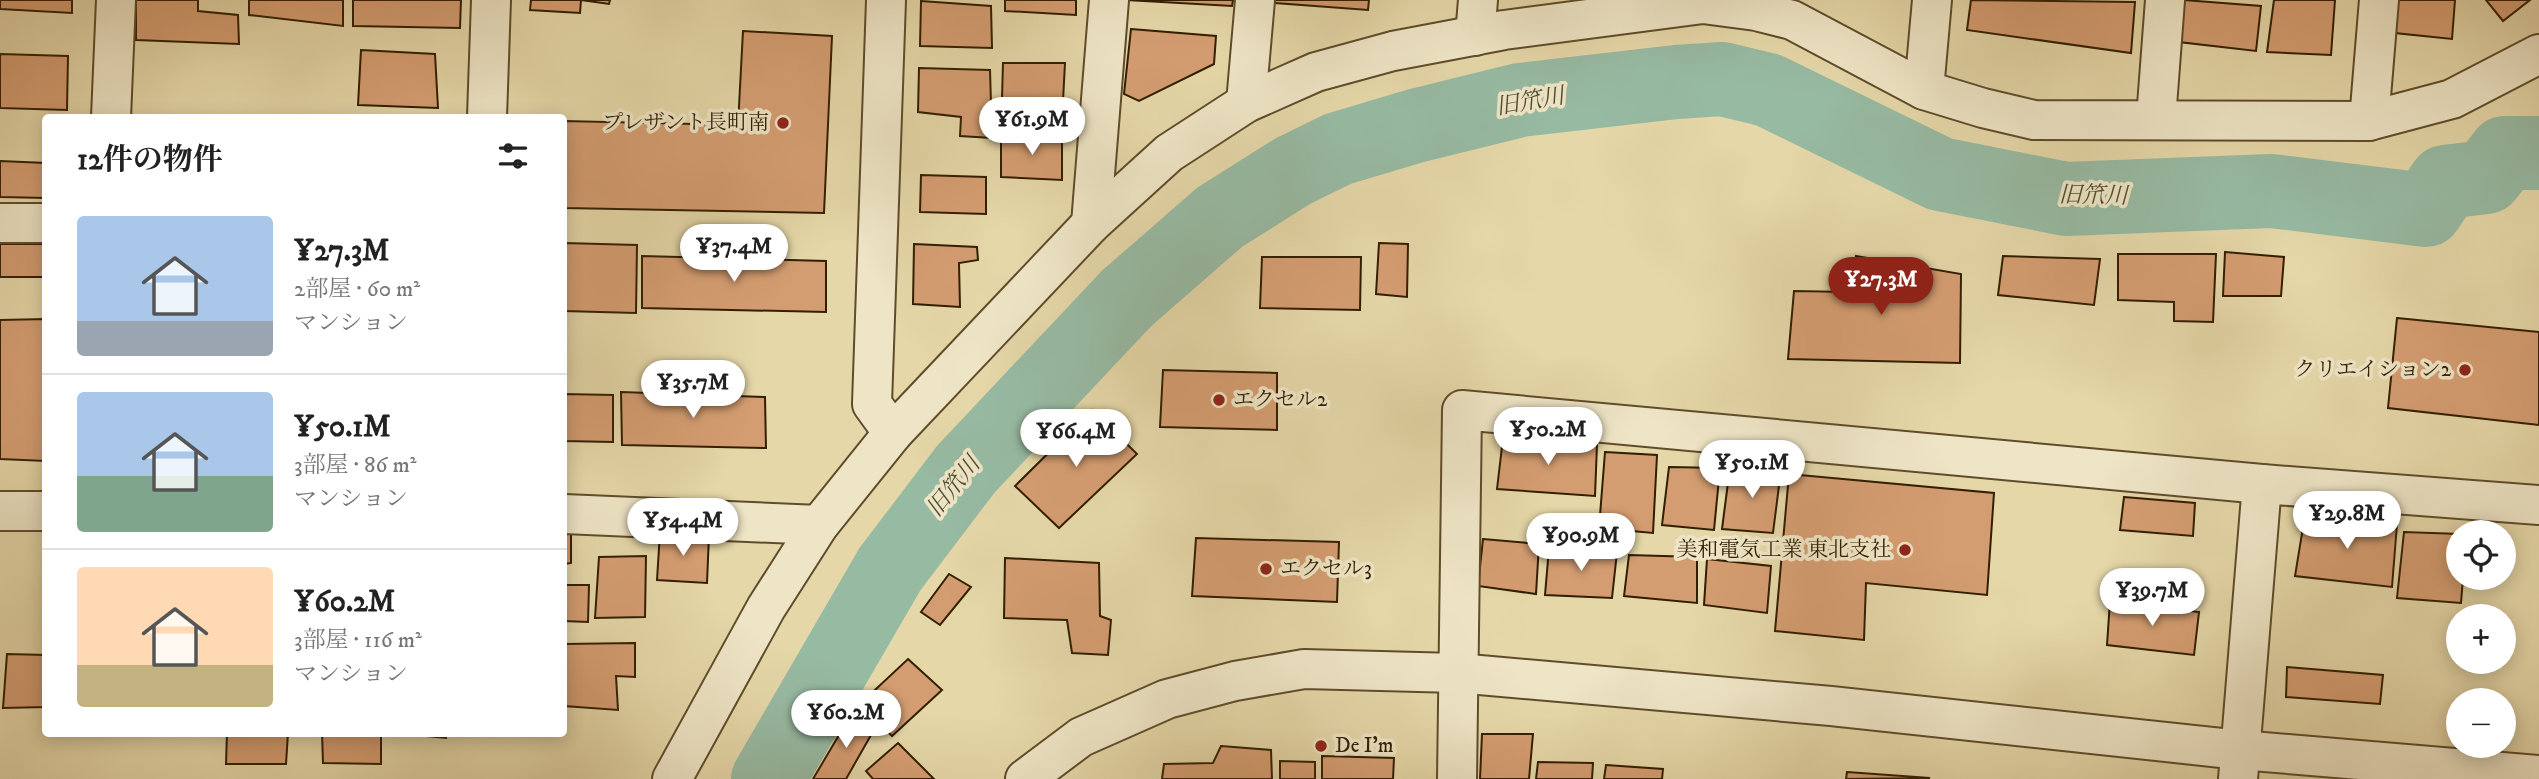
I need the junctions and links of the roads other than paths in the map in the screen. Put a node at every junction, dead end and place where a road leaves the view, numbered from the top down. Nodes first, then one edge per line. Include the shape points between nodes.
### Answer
1 (116, 0) edge
2 (491, 0) edge
3 (886, 0) edge
4 (1108, 0) edge
5 (1255, 0) edge
6 (1932, 0) edge
7 (2165, 0) edge
8 (2379, 0) edge
9 (1703, 2) edge
10 (1476, 18) edge
11 (2539, 54) edge
12 (1924, 90) junction
13 (1246, 103) junction
14 (111, 114) edge
15 (487, 114) edge
16 (2156, 119) junction
17 (2369, 121) junction
18 (0, 223) edge
19 (42, 223) edge
20 (1091, 223) junction
21 (893, 433) junction
22 (2262, 484) junction
23 (2539, 505) edge
24 (0, 511) edge
25 (42, 511) edge
26 (567, 514) edge
27 (818, 525) junction
28 (1457, 673) junction
29 (2239, 764) edge
30 (2539, 775) edge
31 (672, 779) edge
32 (1026, 779) edge
33 (1457, 779) edge

1 - 14 street
2 - 15 street
3 - 21 street via 872,404
4 - 20 street
5 - 13 street
6 - 12 street
7 - 16 street
8 - 17 street
9 - 10 street via 1517,28
9 - 12 street via 1792,20
10 - 13 street via 1393,51 1317,72
11 - 17 street via 2452,99
12 - 16 street via 2034,121
13 - 20 street via 1169,153
16 - 17 street
18 - 19 street
20 - 21 street
21 - 27 street
22 - 23 street
22 - 28 street via 1462,410
22 - 29 street
24 - 25 street
26 - 27 street
27 - 31 street via 766,608
28 - 29 street via 1831,706
28 - 32 street via 1304,668 1213,686 1167,699 1081,737
28 - 33 street
29 - 30 street

